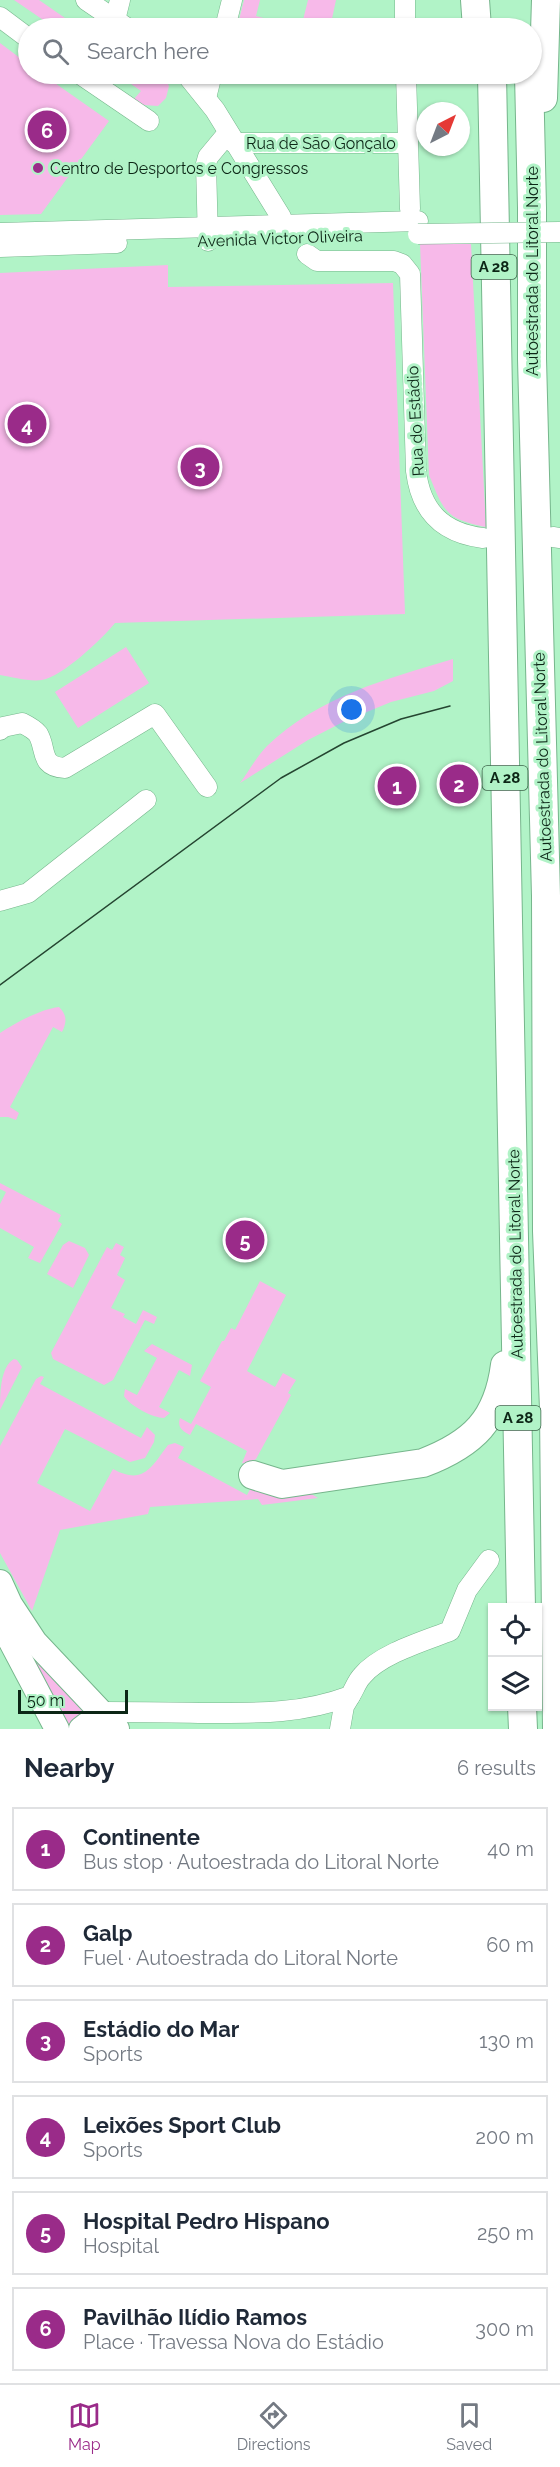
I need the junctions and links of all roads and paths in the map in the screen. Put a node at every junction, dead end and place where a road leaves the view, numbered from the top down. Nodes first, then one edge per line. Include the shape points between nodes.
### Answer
1 (86, 0) edge
2 (120, 0) edge
3 (232, 0) edge
4 (405, 0) edge
5 (475, 0) edge
6 (492, 0) edge
7 (527, 0) edge
8 (546, 0) edge
9 (0, 17) edge
10 (112, 18) edge
11 (121, 18) edge
12 (228, 18) edge
13 (405, 18) edge
14 (476, 18) edge
15 (492, 18) edge
16 (528, 18) edge
17 (18, 30) edge
18 (94, 84) edge
19 (194, 84) edge
20 (210, 84) edge
21 (406, 84) edge
22 (482, 84) edge
23 (492, 84) edge
24 (529, 84) edge
25 (206, 98) junction
26 (149, 122) dead end
27 (231, 138) junction
28 (407, 143) junction
29 (493, 191) junction
30 (532, 208) junction
31 (281, 217) dead end
32 (560, 220) edge
33 (416, 221) junction
34 (560, 232) edge
35 (0, 233) edge
36 (207, 235) junction
37 (0, 247) edge
38 (307, 254) dead end
39 (483, 538) dead end
40 (0, 730) edge
41 (207, 787) dead end
42 (146, 800) dead end
43 (546, 896) junction
44 (0, 901) edge
45 (560, 979) edge
46 (512, 1228) junction
47 (253, 1475) dead end
48 (489, 1560) dead end
49 (0, 1582) edge
50 (521, 1603) edge
51 (0, 1621) edge
52 (350, 1696) junction
53 (522, 1711) edge
54 (111, 1722) edge
55 (57, 1729) edge
56 (81, 1729) edge
57 (340, 1729) edge
58 (523, 1729) edge
59 (557, 1729) edge

1 - 10 street
2 - 11 street
3 - 12 street
4 - 13 street
5 - 14 highway
6 - 15 highway
7 - 16 highway
8 - 30 highway via 544,92
9 - 17 street
18 - 26 street
19 - 25 street
20 - 25 street
21 - 28 street
22 - 29 highway
23 - 29 highway, Autoestrada do Litoral Norte / A 28
24 - 30 highway, Autoestrada do Litoral Norte / A 28
25 - 27 street
27 - 28 street, Rua de São Gonçalo
27 - 31 street
27 - 36 street via 208,157 206,164
28 - 33 street
29 - 46 highway, Autoestrada do Litoral Norte / A 28 via 513,1105
30 - 43 highway, Autoestrada do Litoral Norte / A 28 via 532,371
32 - 33 street, Avenida Victor Oliveira
33 - 34 street, Avenida Victor Oliveira, bridge
33 - 36 street, Avenida Victor Oliveira
35 - 36 street, Avenida Victor Oliveira
36 - 37 street, Avenida Victor Oliveira
38 - 39 street, Rua do Estádio via 316,261 328,262 394,261 410,274 416,471 420,490 431,513 447,528
40 - 41 street via 22,723 29,727 39,737 48,763 65,768 155,714
42 - 44 street via 28,893
43 - 45 highway
43 - 59 highway, Autoestrada do Litoral Norte / A 28 via 547,1231 554,1409
46 - 47 highway via 502,1387 489,1418 474,1435 457,1448 423,1463 282,1484
46 - 50 highway, Autoestrada do Litoral Norte / A 28
48 - 52 street via 467,1590 450,1631 374,1665 361,1676
49 - 54 main road via 35,1642
51 - 55 main road
52 - 54 street via 292,1712
52 - 57 street
53 - 58 highway
54 - 56 main road via 96,1719

